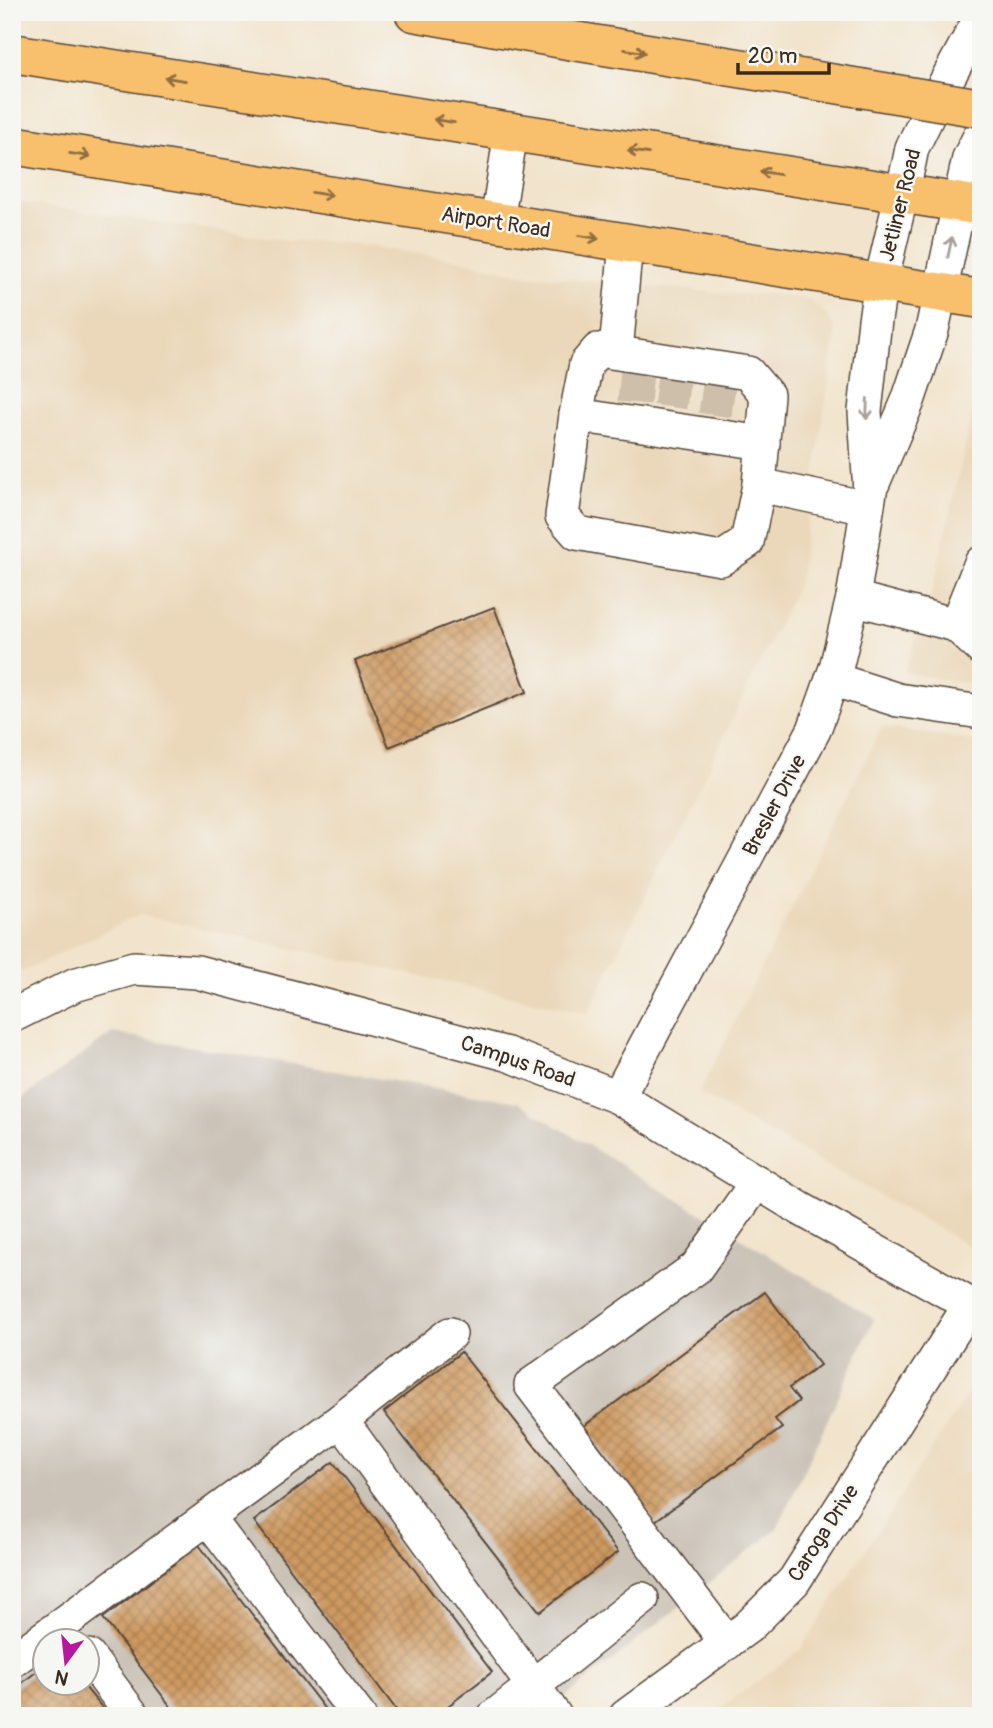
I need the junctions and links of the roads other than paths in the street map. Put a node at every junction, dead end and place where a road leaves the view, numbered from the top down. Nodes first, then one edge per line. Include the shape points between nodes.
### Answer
1 (414, 12) edge
2 (981, 17) edge
3 (12, 53) edge
4 (981, 108) edge
5 (511, 132) junction
6 (981, 134) edge
7 (12, 145) edge
8 (901, 194) junction
9 (970, 205) edge
10 (497, 222) junction
11 (626, 243) junction
12 (881, 282) junction
13 (940, 292) junction
14 (981, 299) edge
15 (632, 381) junction
16 (672, 393) junction
17 (717, 401) junction
18 (576, 415) junction
19 (763, 443) junction
20 (759, 485) junction
21 (868, 500) junction
22 (979, 573) edge
23 (853, 598) junction
24 (968, 627) edge
25 (981, 648) edge
26 (832, 679) junction
27 (981, 712) edge
28 (12, 1016) edge
29 (618, 1097) junction
30 (758, 1182) junction
31 (975, 1308) edge
32 (450, 1334) dead end
33 (341, 1420) junction
34 (208, 1518) junction
35 (642, 1599) dead end
36 (76, 1626) edge
37 (727, 1643) junction
38 (32, 1651) edge
39 (12, 1661) edge
40 (102, 1675) edge
41 (534, 1687) junction
42 (133, 1716) edge
43 (359, 1716) edge
44 (495, 1716) edge
45 (555, 1716) edge
46 (626, 1716) edge

1 -> 4 main road, bridge
2 - 8 street, Jetliner Road via 912,148
5 -> 3 main road
8 -> 5 main road
5 - 10 street
6 - 9 street via 969,158
7 -> 10 main road, Airport Road
8 - 9 main road
8 - 12 street, Jetliner Road
13 -> 9 street
10 -> 11 main road, Airport Road
11 - 12 main road, Airport Road
11 - 15 street
12 - 13 main road, Airport Road
12 -> 21 street, Bresler Drive via 866,411
13 - 14 main road, Airport Road
13 - 21 street, Bresler Drive via 908,401
15 - 16 street
15 - 16 street
15 - 18 street
15 - 18 street via 598,350 586,364
16 - 17 street
16 - 17 street
17 - 19 street
17 - 19 street via 748,373 766,395
18 - 20 street via 562,516 577,533 721,559 747,542
19 - 20 street
20 - 21 street
21 - 23 street, Bresler Drive
22 - 24 street
23 - 24 street
23 - 26 street, Bresler Drive
24 - 25 street
26 - 27 street via 898,701
26 - 29 street, Bresler Drive via 814,730
28 - 29 street, Campus Road via 74,985 134,968 197,972 507,1054
29 - 30 street, Campus Road
30 - 31 street, Campus Road
30 - 37 street via 695,1268 531,1385
31 - 37 street, Caroga Drive via 794,1581
32 - 33 street
33 - 34 street
33 - 41 street
34 - 36 street
34 - 43 street
35 - 41 street
37 - 46 street, Caroga Drive
38 - 39 street
40 - 42 street
41 - 44 street
41 - 45 street

